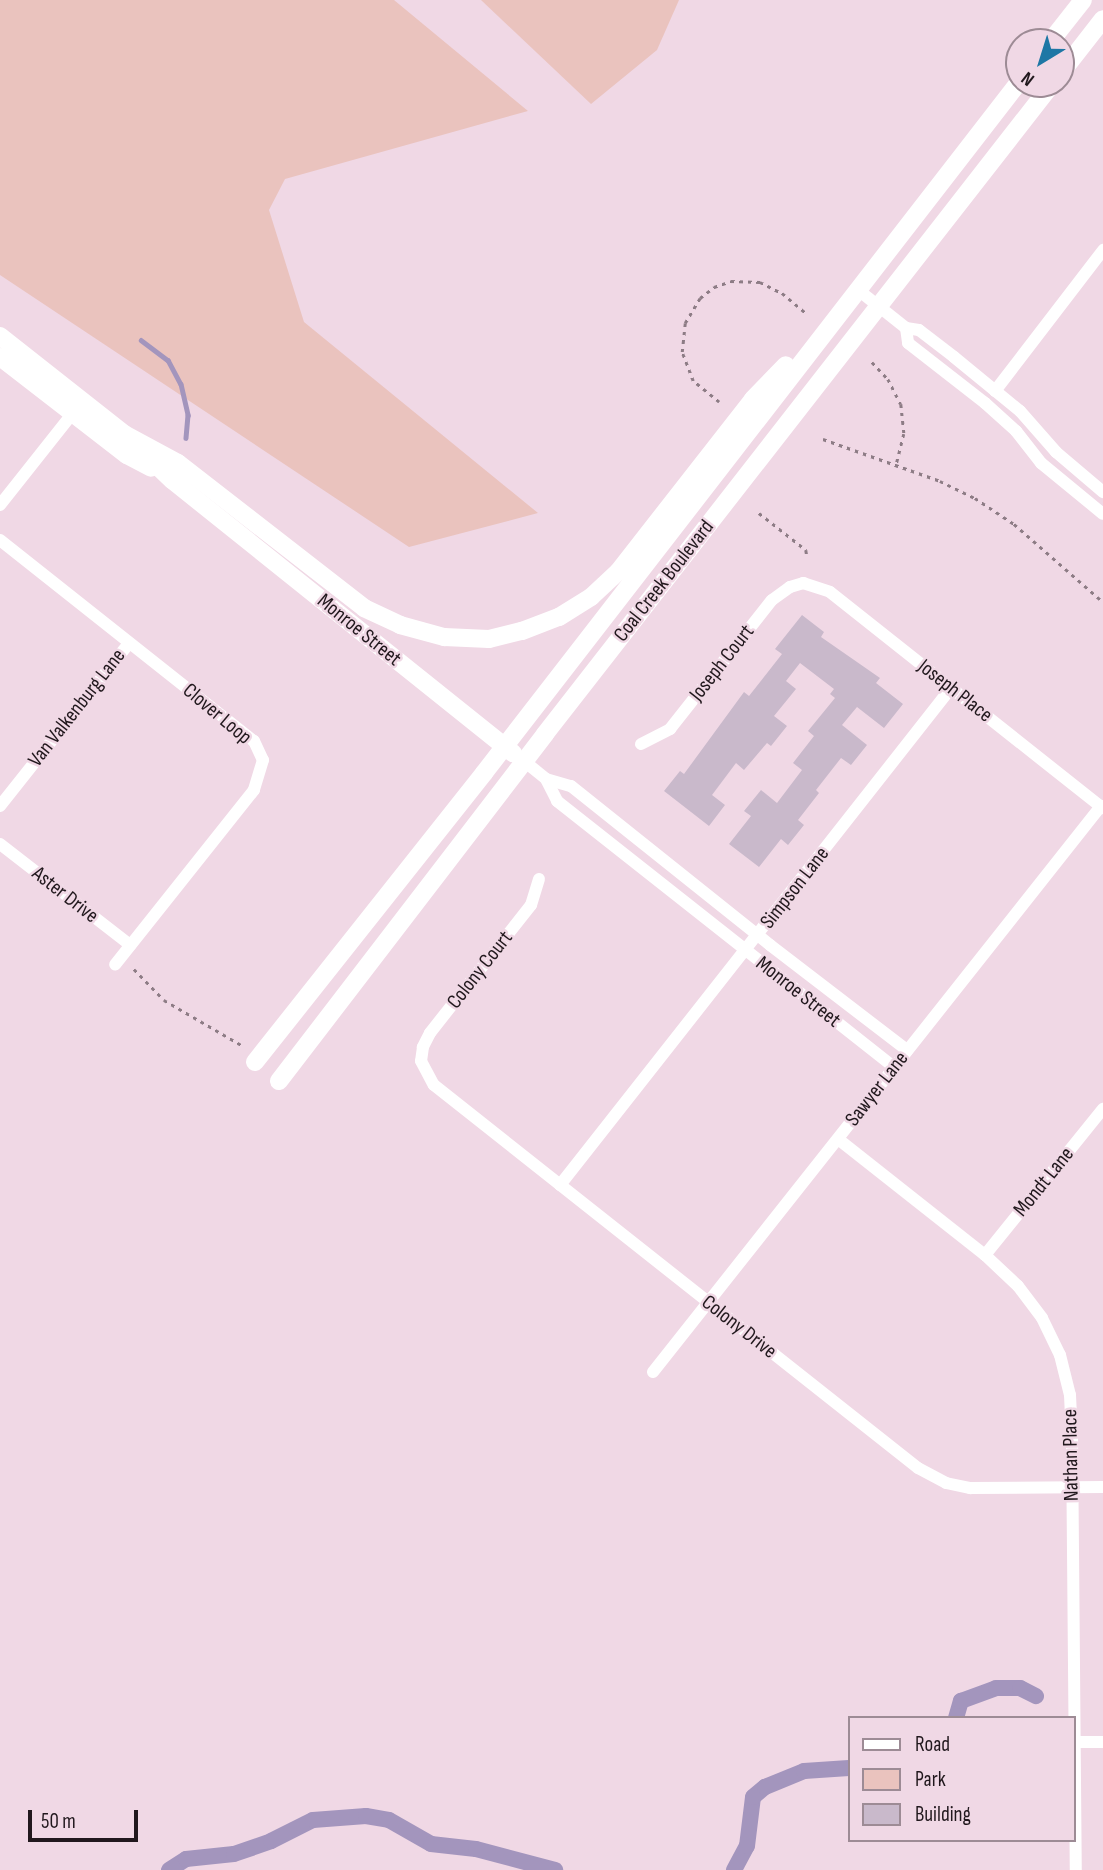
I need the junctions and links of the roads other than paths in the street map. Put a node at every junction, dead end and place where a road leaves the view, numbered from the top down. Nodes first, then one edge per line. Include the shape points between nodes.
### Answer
1 (1083, 0) edge
2 (1103, 19) edge
3 (1062, 28) edge
4 (1075, 55) edge
5 (1006, 98) edge
6 (1041, 98) edge
7 (1103, 250) edge
8 (857, 289) junction
9 (878, 307) junction
10 (840, 311) junction
11 (906, 328) junction
12 (0, 336) edge
13 (0, 357) edge
14 (995, 391) junction
15 (73, 412) junction
16 (124, 434) junction
17 (172, 480) junction
18 (1103, 492) edge
19 (0, 505) edge
20 (1103, 514) edge
21 (0, 540) edge
22 (803, 583) joint
23 (129, 643) junction
24 (951, 688) junction
25 (641, 744) dead end
26 (505, 746) junction
27 (524, 761) junction
28 (547, 779) junction
29 (0, 806) edge
30 (1102, 807) edge
31 (0, 844) edge
32 (539, 879) dead end
33 (758, 935) junction
34 (130, 946) junction
35 (745, 951) junction
36 (115, 965) dead end
37 (907, 1050) junction
38 (421, 1061) joint
39 (255, 1062) dead end
40 (894, 1067) junction
41 (279, 1081) dead end
42 (1102, 1112) edge
43 (838, 1139) junction
44 (560, 1185) junction
45 (985, 1255) junction
46 (708, 1303) junction
47 (653, 1372) dead end
48 (1103, 1487) edge
49 (1073, 1488) junction
50 (1076, 1742) junction
51 (1103, 1742) edge
52 (1076, 1870) edge

1 - 3 main road
2 - 4 main road
5 - 8 main road, Coal Creek Boulevard
6 - 9 main road, Coal Creek Boulevard
7 - 14 street
8 - 9 street
8 - 10 main road, Coal Creek Boulevard
9 - 11 street
9 - 27 main road, Coal Creek Boulevard
10 - 16 main road via 753,399 618,572 591,597 559,617 489,639 444,637 400,625 364,608 178,463
10 - 26 main road, Coal Creek Boulevard
11 - 14 street via 919,330
11 - 20 street via 908,343 985,403 1016,431 1041,463
12 - 16 main road, Monroe Street
13 - 15 main road, Monroe Street
14 - 18 street
15 - 17 main road, Monroe Street via 127,455
15 - 19 street
16 - 17 main road, Monroe Street
17 - 26 main road, Monroe Street
21 - 23 street, Clover Loop
22 - 24 street, Joseph Place via 830,592
22 - 25 street, Joseph Court via 772,600 670,729
23 - 29 street, Van Valkenburg Lane
23 - 34 street, Clover Loop via 254,741 263,760 254,790
24 - 30 street, Joseph Place
24 - 33 street, Simpson Lane
26 - 27 main road, Monroe Street
26 - 39 main road, Coal Creek Boulevard
27 - 28 street, Monroe Street
27 - 41 main road, Coal Creek Boulevard
28 - 33 street, Monroe Street via 571,786
28 - 35 street, Monroe Street via 557,801
30 - 37 street, Sawyer Lane
31 - 34 street, Aster Drive
32 - 38 street, Colony Court via 531,905 430,1033
33 - 35 street, Simpson Lane
33 - 37 street, Monroe Street
34 - 36 street, Clover Loop
35 - 40 street, Monroe Street
35 - 44 street, Simpson Lane
37 - 40 street, Sawyer Lane
38 - 44 street, Colony Drive via 434,1085
40 - 43 street, Sawyer Lane
42 - 45 street, Mondt Lane
43 - 45 street, Nathan Place
43 - 46 street, Sawyer Lane
44 - 46 street, Colony Drive
45 - 49 street, Nathan Place via 1018,1286 1042,1318 1060,1355 1070,1395
46 - 47 street, Sawyer Lane
46 - 49 street, Colony Drive via 918,1468 946,1483 970,1488
48 - 49 street, Colony Drive
49 - 50 street, Nathan Place
50 - 51 street
50 - 52 street, Nathan Place

